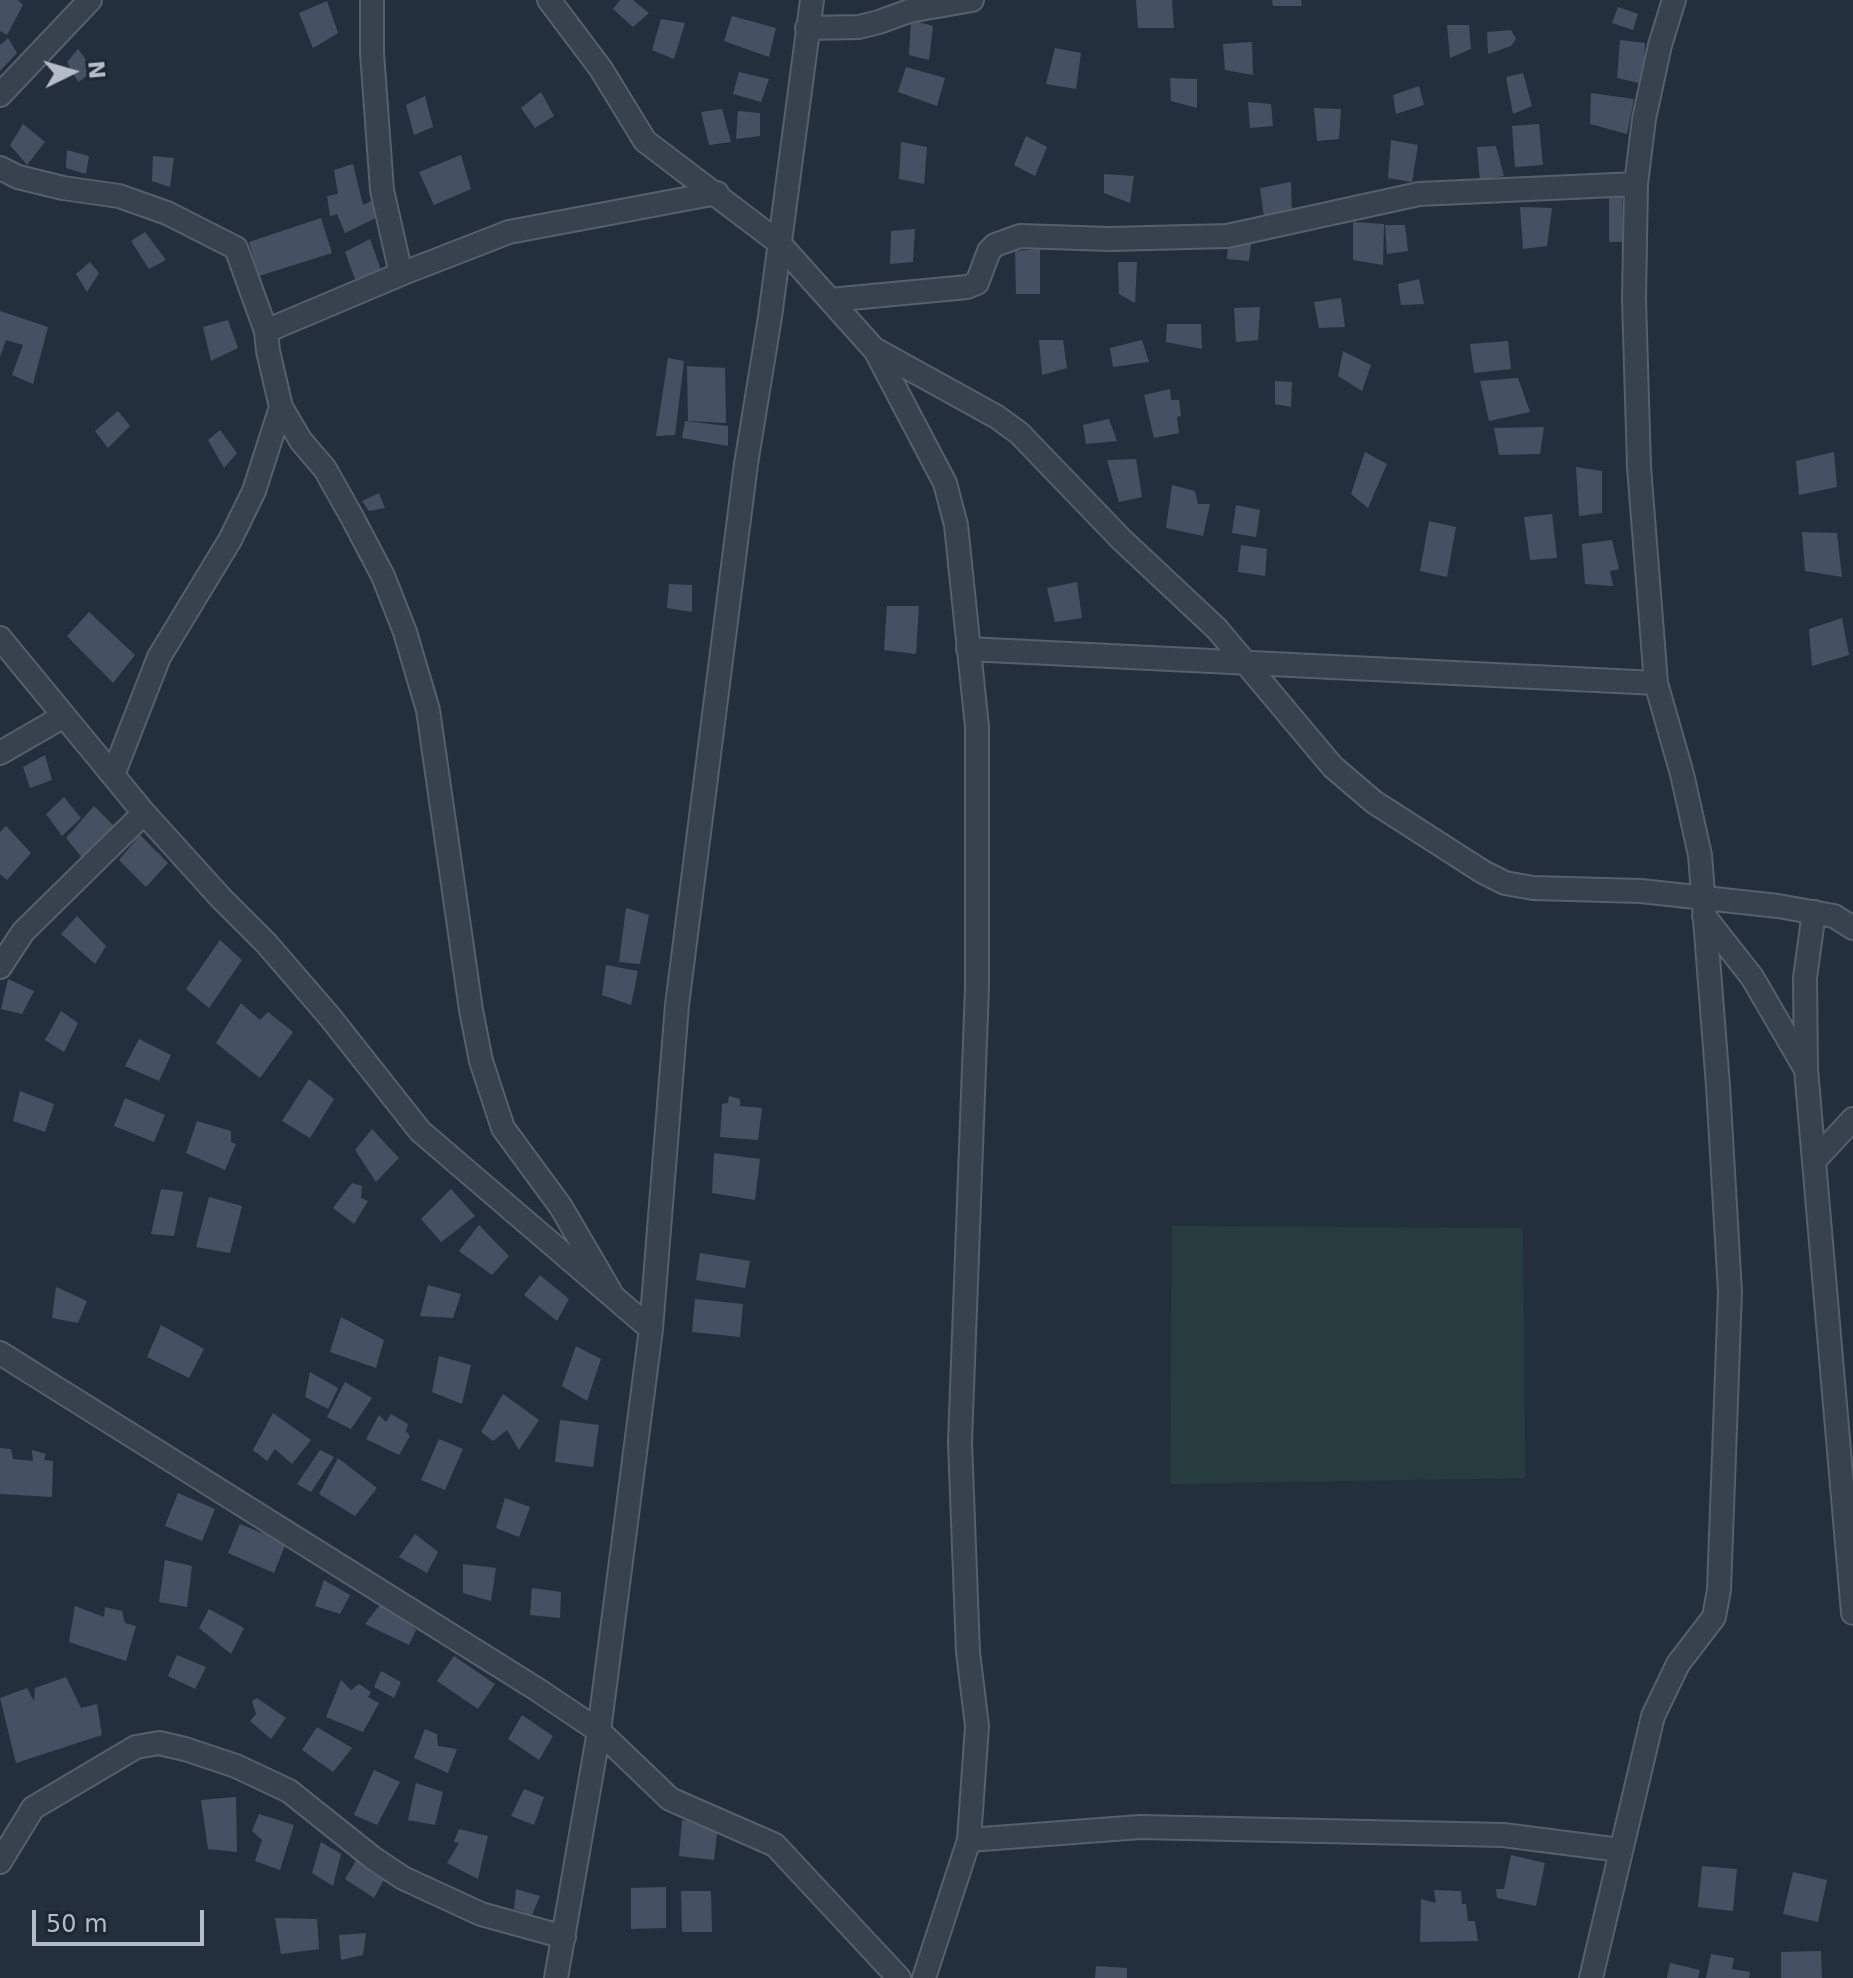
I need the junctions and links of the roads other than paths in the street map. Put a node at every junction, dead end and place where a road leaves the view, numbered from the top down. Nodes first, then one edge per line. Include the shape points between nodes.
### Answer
1 (90, 0) edge
2 (372, 0) edge
3 (549, 0) edge
4 (812, 0) edge
5 (972, 0) edge
6 (1674, 0) edge
7 (807, 28) junction
8 (0, 95) edge
9 (0, 168) edge
10 (1636, 184) junction
11 (717, 193) junction
12 (778, 242) junction
13 (401, 274) junction
14 (830, 300) junction
15 (266, 331) junction
16 (874, 349) junction
17 (281, 407) junction
18 (0, 638) edge
19 (968, 649) junction
20 (1248, 664) junction
21 (1656, 683) junction
22 (64, 716) junction
23 (0, 753) edge
24 (113, 775) junction
25 (144, 813) junction
26 (1703, 908) junction
27 (1814, 912) junction
28 (1853, 928) edge
29 (0, 967) edge
30 (1806, 1069) junction
31 (1853, 1119) edge
32 (1815, 1160) junction
33 (610, 1291) junction
34 (651, 1329) junction
35 (0, 1353) edge
36 (1853, 1613) edge
37 (599, 1731) junction
38 (969, 1840) junction
39 (1620, 1850) junction
40 (0, 1862) edge
41 (564, 1937) junction
42 (556, 1978) edge
43 (899, 1978) edge
44 (924, 1978) edge
45 (1591, 1978) edge

1 - 8 street
2 - 13 street via 382,190
3 - 11 street via 601,69 645,141
4 - 7 street
5 - 7 street via 859,27
6 - 10 street via 1644,119
7 - 12 street
9 - 15 street via 63,188 119,196 236,248
10 - 14 street via 1419,194 1227,236 1020,236 995,245 977,283 967,287
10 - 21 street via 1639,467
11 - 12 street
11 - 13 street via 509,232
12 - 14 street
12 - 34 street via 677,1005
13 - 15 street
14 - 16 street
15 - 17 street
16 - 19 street via 945,483 956,525
16 - 20 street via 1019,433
17 - 24 street via 254,491 159,657
17 - 33 street via 352,517 405,632 428,710 481,1061 503,1128 561,1207
18 - 22 street
19 - 20 street
19 - 38 street via 977,741 977,987 960,1442 968,1652 977,1726
20 - 21 street
20 - 26 street via 1333,767 1374,802 1483,872 1533,888 1641,891
21 - 26 street via 1697,842
22 - 23 street
22 - 24 street
24 - 25 street
25 - 29 street via 23,932
25 - 33 street via 312,996 420,1131
26 - 27 street via 1778,906
26 - 30 street via 1752,977
26 - 39 street via 1730,1292 1719,1590 1714,1617 1678,1664 1653,1716
27 - 28 street
27 - 30 street via 1805,978
30 - 32 street
31 - 32 street
32 - 36 street
33 - 34 street
34 - 37 street
35 - 37 street
37 - 41 street
37 - 43 street via 670,1799 775,1845
38 - 39 street via 1140,1827 1503,1835
38 - 44 street
39 - 45 street
40 - 41 street via 33,1808 136,1747 159,1743 236,1766 289,1791 373,1858 416,1884 481,1914
41 - 42 street

